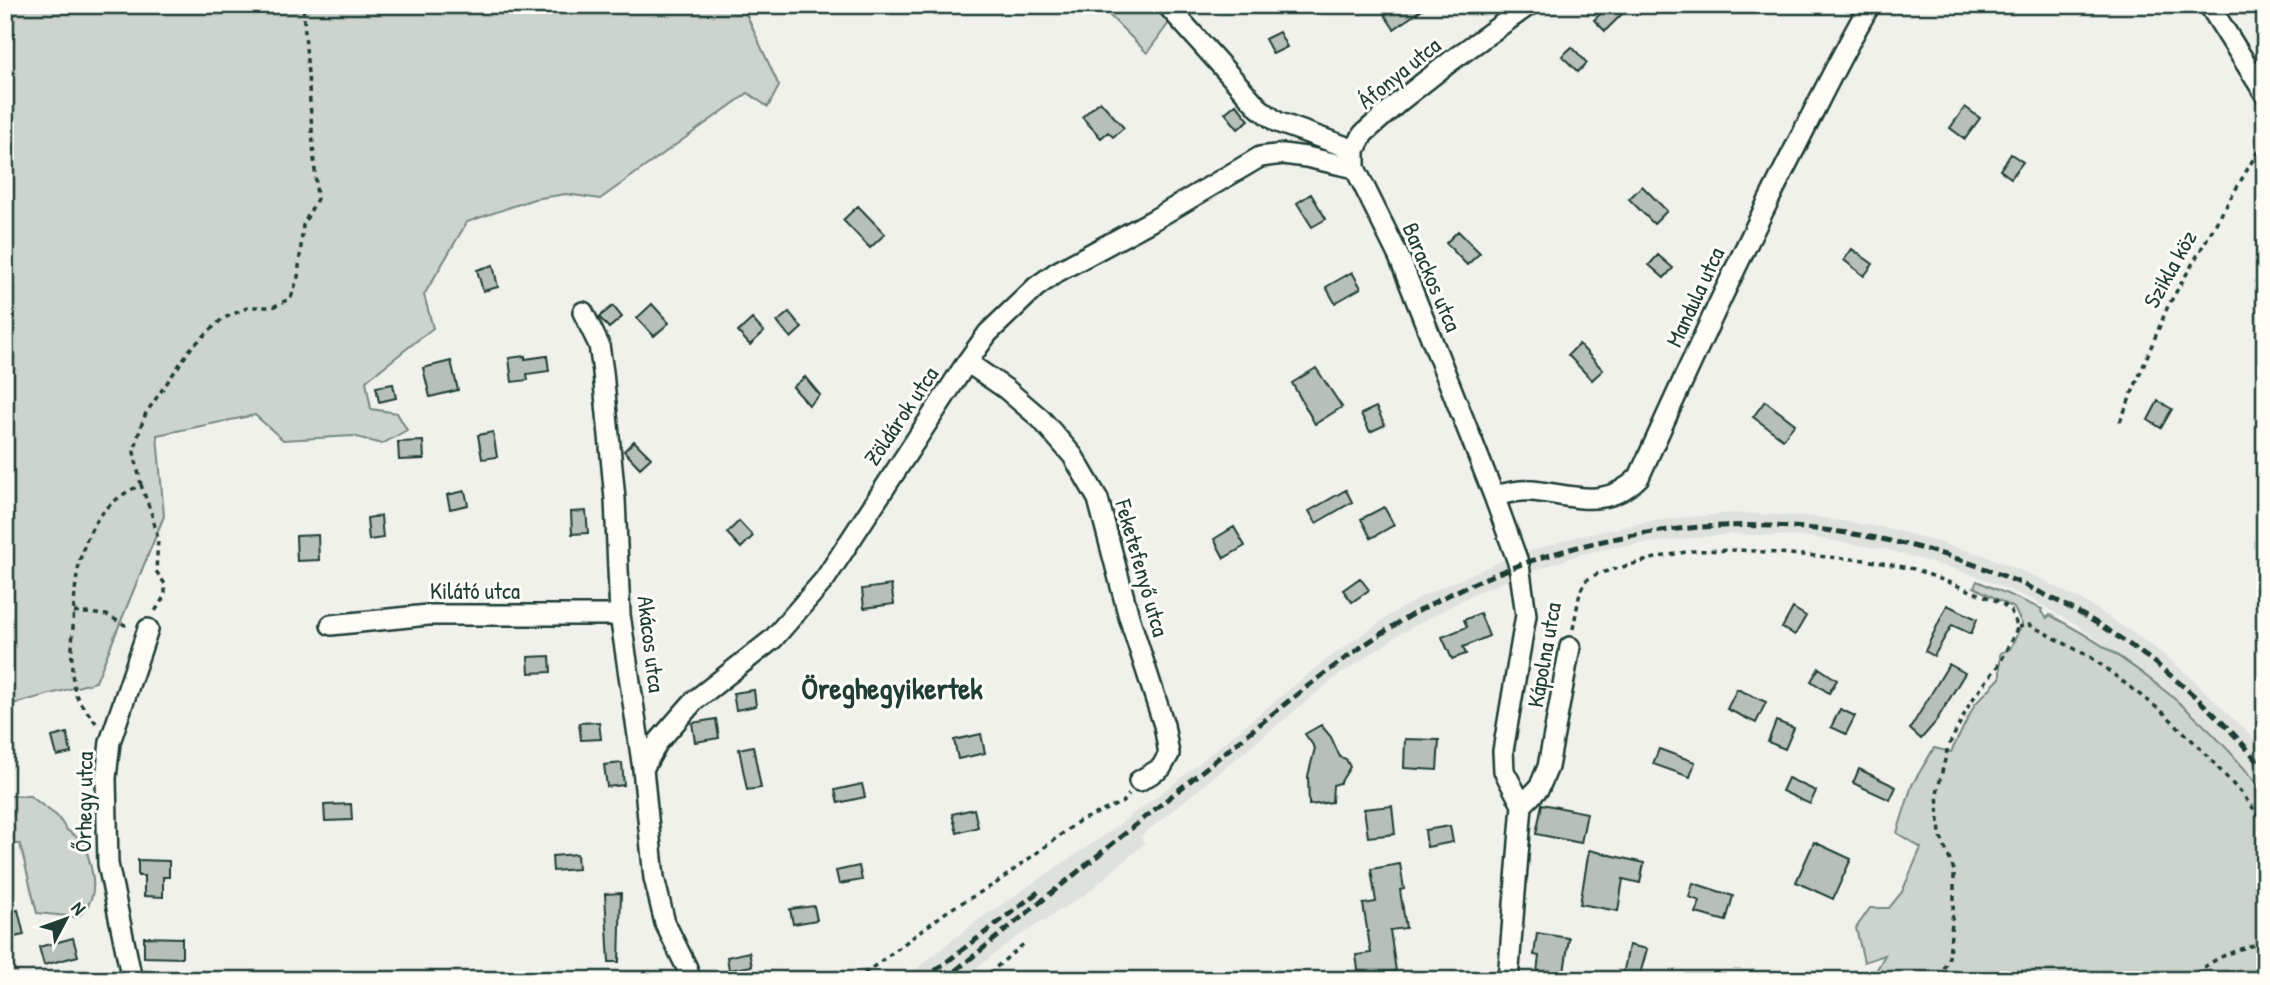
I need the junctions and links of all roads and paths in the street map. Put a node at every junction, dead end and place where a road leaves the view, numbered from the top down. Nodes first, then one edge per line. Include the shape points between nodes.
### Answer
1 (303, 5) edge
2 (1167, 5) edge
3 (1529, 5) edge
4 (1870, 5) edge
5 (2209, 5) edge
6 (2265, 94) edge
7 (2265, 139) edge
8 (1355, 159) junction
9 (583, 312) dead end
10 (967, 362) junction
11 (2120, 422) dead end
12 (141, 485) junction
13 (1494, 496) junction
14 (74, 612) junction
15 (620, 615) junction
16 (142, 622) junction
17 (331, 625) dead end
18 (2018, 627) junction
19 (1570, 647) joint
20 (110, 742) junction
21 (643, 769) junction
22 (1139, 781) joint
23 (1521, 805) junction
24 (2265, 824) edge
25 (1026, 942) dead end
26 (2265, 942) edge
27 (132, 980) edge
28 (690, 980) edge
29 (856, 980) edge
30 (981, 980) edge
31 (1508, 980) edge
32 (1939, 980) edge
33 (2188, 980) edge

1 - 12 path via 317,199 303,225 298,277 291,298 273,307 249,306 222,319 191,348 140,429 134,452
2 - 8 street via 1259,108 1277,122
3 - 8 street, Áfonya utca via 1378,118 1363,134
4 - 13 street, Mandula utca via 1770,197 1639,477 1629,488 1592,499 1531,491
5 - 6 street
7 - 11 path, Szikla köz via 2168,306
8 - 10 street, Zöldárok utca via 1260,157 1036,287 988,333
8 - 13 street, Barackos utca
9 - 15 street, Akácos utca via 599,345 603,372
10 - 21 street, Zöldárok utca via 825,579 773,639 694,701 658,741
10 - 22 street, Feketefenyő utca via 1041,419 1073,456 1098,499 1169,754 1161,768
12 - 14 path via 105,510 87,537 77,566
12 - 16 path via 158,540 156,571 165,584 165,595
13 - 23 street, Kápolna utca via 1519,565 1526,615 1503,751 1504,771
14 - 16 path via 107,615 125,625
14 - 20 path via 75,695
15 - 17 street, Kilátó utca via 428,615
15 - 21 street, Akácos utca
16 - 20 street, Őrhegy utca
18 - 19 path, Kápolna utca via 2000,602 1914,569 1866,560 1740,550 1690,551 1585,581
18 - 24 path via 2030,625 2092,658 2140,693 2199,747
18 - 32 path via 1948,747 1937,793 1940,835 1954,870 1949,957
19 - 23 street, Kápolna utca via 1548,767 1539,788
20 - 27 street, Őrhegy utca via 108,864
21 - 28 street, Akácos utca via 654,878 665,923
22 - 29 path via 1123,802 1079,821
23 - 31 street
25 - 30 path
26 - 33 path via 2231,951

